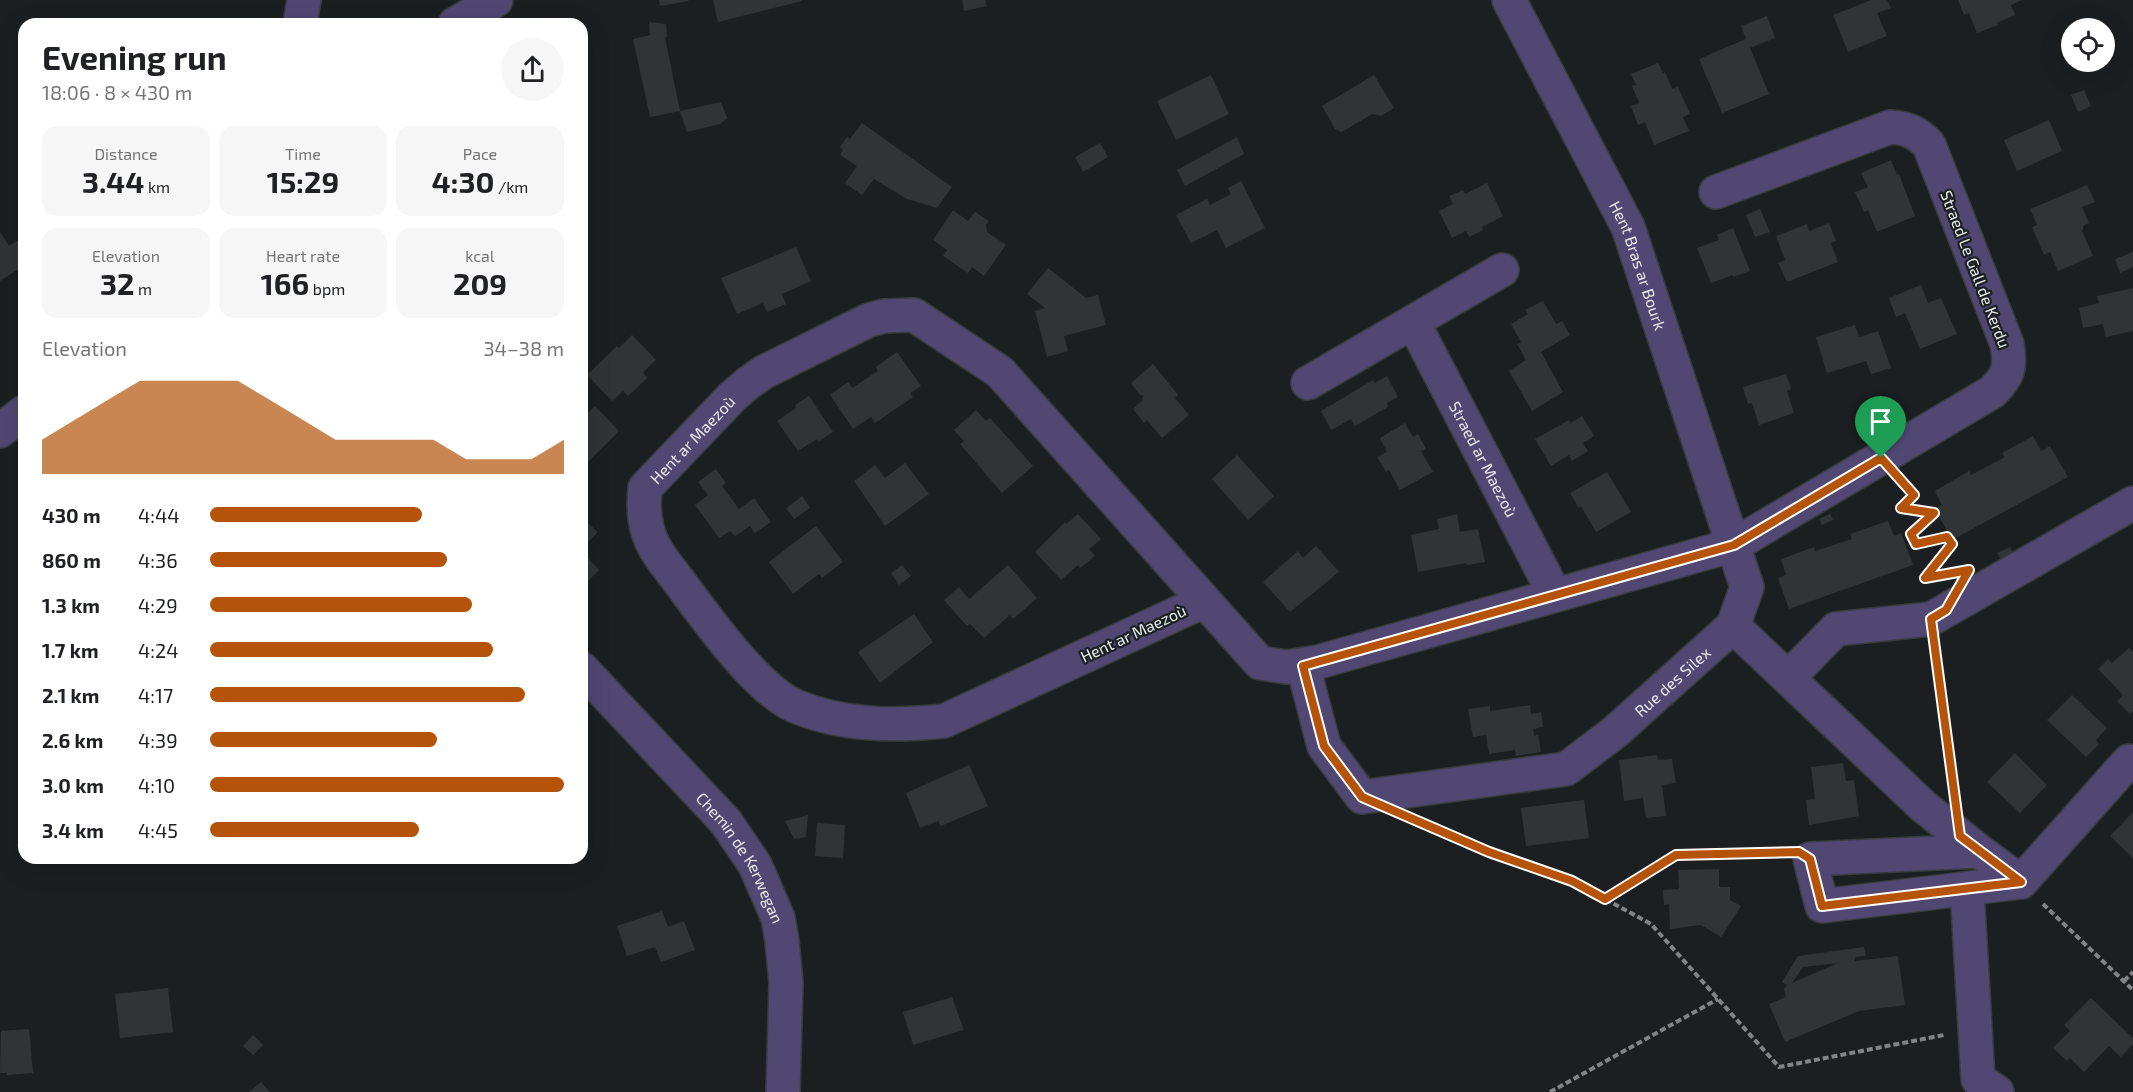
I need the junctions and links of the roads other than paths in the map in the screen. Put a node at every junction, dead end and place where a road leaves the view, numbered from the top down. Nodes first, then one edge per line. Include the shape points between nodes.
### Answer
1 (304, 0) edge
2 (496, 0) edge
3 (1509, 0) edge
4 (301, 18) edge
5 (465, 18) edge
6 (1716, 192) dead end
7 (1502, 270) dead end
8 (1413, 322) junction
9 (1308, 383) dead end
10 (18, 417) edge
11 (0, 431) edge
12 (2133, 503) edge
13 (1734, 545) junction
14 (1555, 595) junction
15 (1204, 601) junction
16 (1733, 626) junction
17 (1303, 666) junction
18 (588, 675) edge
19 (1788, 678) junction
20 (2129, 761) dead end
21 (1970, 843) junction
22 (2021, 882) junction
23 (1967, 889) junction
24 (783, 1092) edge
25 (1997, 1092) edge

1 - 4 street
2 - 5 street
3 - 13 street, Hent Bras ar Bourk via 1628,227
6 - 13 street, Straed Le Gall de Kerdu via 1890,127 1912,130 1929,145 2007,344 2008,371 1992,392
7 - 8 street
8 - 9 street
8 - 14 street, Straed ar Maezoù
10 - 11 street
12 - 19 street via 1931,619 1836,628
13 - 14 street, Hent ar Maezoù
13 - 16 street, Hent Bras ar Bourk via 1747,587
14 - 17 street, Hent ar Maezoù
15 - 15 street, Hent ar Maezoù via 944,721 897,724 821,716 793,705 766,686 690,597 654,548 645,519 645,488 732,397 764,372 869,320 914,315 1000,372
15 - 17 street, Hent ar Maezoù via 1260,663
16 - 17 street, Rue des Silex via 1615,732 1566,769 1362,797 1324,746
16 - 19 street
18 - 24 street, Chemin de Kerwegan via 726,822 755,865 778,918 782,941 786,983
19 - 21 street via 1923,806
20 - 22 street
21 - 22 street
21 - 23 street via 1810,859 1822,906
22 - 23 street
23 - 25 street via 1978,1079

